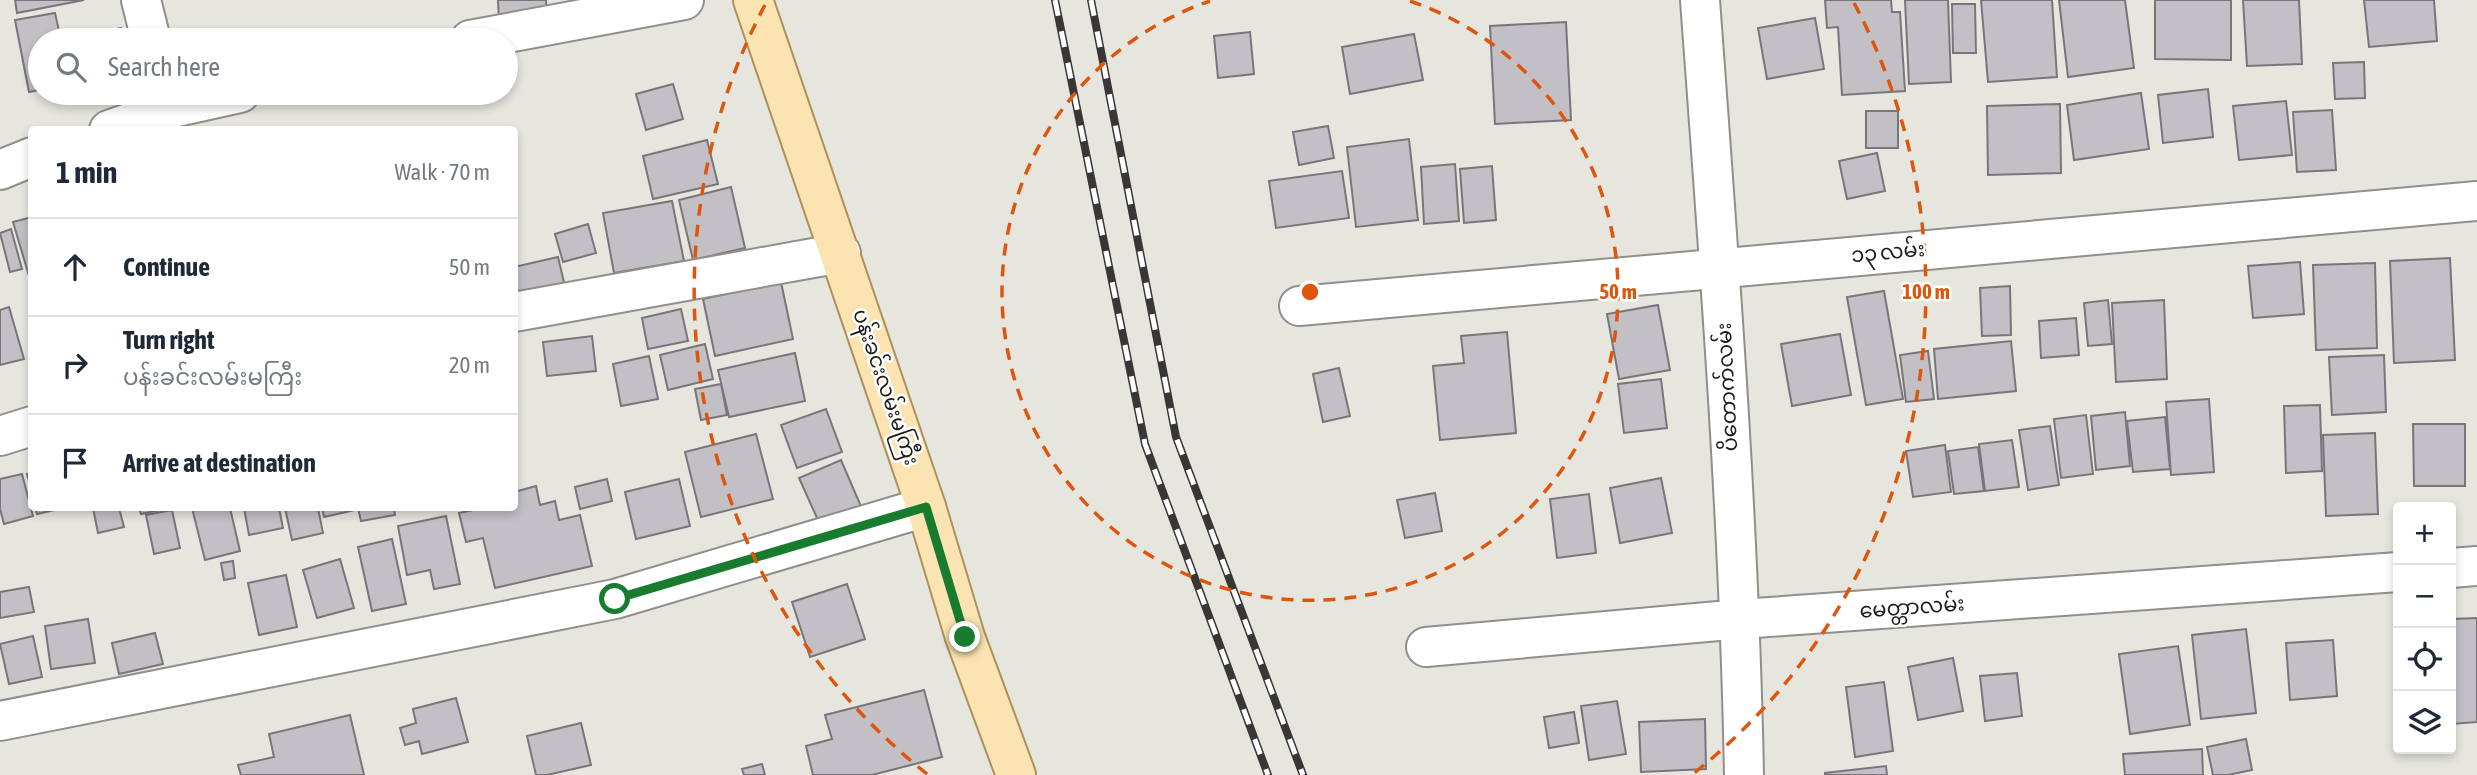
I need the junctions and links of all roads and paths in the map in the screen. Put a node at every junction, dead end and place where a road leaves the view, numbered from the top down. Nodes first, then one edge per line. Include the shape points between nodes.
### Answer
1 (141, 0) edge
2 (684, 0) edge
3 (754, 0) edge
4 (1700, 0) edge
5 (148, 28) edge
6 (518, 31) edge
7 (158, 105) edge
8 (117, 126) edge
9 (28, 159) edge
10 (0, 170) edge
11 (2477, 201) edge
12 (841, 253) junction
13 (1720, 267) junction
14 (1298, 306) dead end
15 (518, 311) edge
16 (28, 427) edge
17 (0, 436) edge
18 (926, 507) junction
19 (2477, 566) edge
20 (2456, 568) edge
21 (2393, 572) edge
22 (1741, 619) junction
23 (1426, 647) dead end
24 (0, 721) edge
25 (1016, 775) edge
26 (1744, 775) edge

1 - 5 street
2 - 6 street
3 - 12 main road, ပန်းခင်းလမ်းမကြီး
4 - 13 street, ပိတောက်လမ်း
7 - 8 street
9 - 10 street
11 - 13 street, ၁၃ လမ်း
12 - 15 street
12 - 18 main road, ပန်းခင်းလမ်းမကြီး
13 - 14 street, ၁၃ လမ်း
13 - 22 street, ပိတောက်လမ်း
16 - 17 street
18 - 24 street via 615,599
18 - 25 main road, ပန်းခင်းလမ်းမကြီး via 965,637
19 - 20 street
21 - 22 street, မေတ္တာလမ်း
22 - 23 street, မေတ္တာလမ်း
22 - 26 street, ပိတောက်လမ်း

